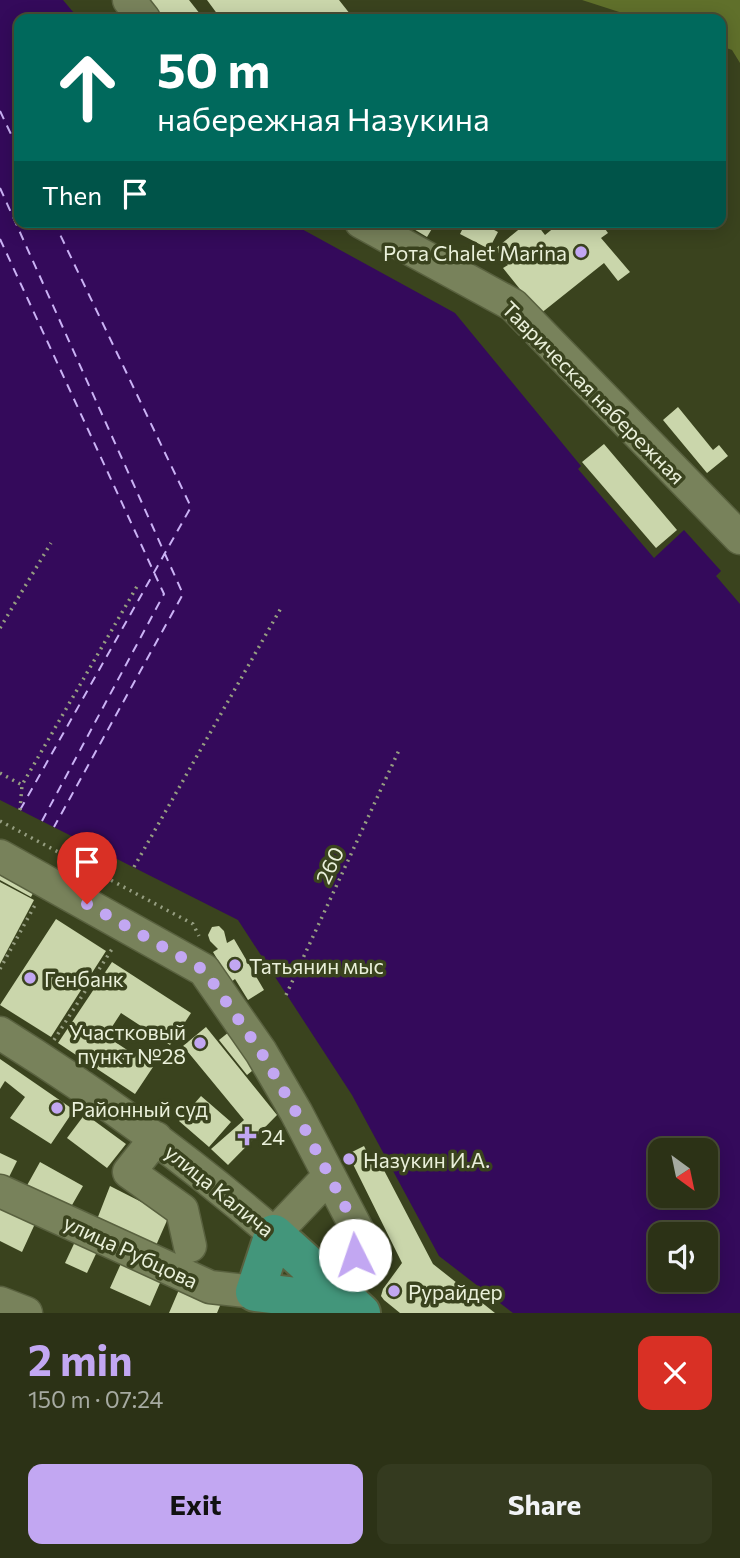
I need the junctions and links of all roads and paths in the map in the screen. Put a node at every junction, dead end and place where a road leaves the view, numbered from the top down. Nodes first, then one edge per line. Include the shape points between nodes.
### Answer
1 (129, 0) edge
2 (140, 14) edge
3 (372, 228) edge
4 (740, 538) edge
5 (51, 543) dead end
6 (139, 583) dead end
7 (281, 608) dead end
8 (0, 628) edge
9 (400, 748) dead end
10 (0, 773) edge
11 (22, 785) junction
12 (20, 810) dead end
13 (0, 821) edge
14 (0, 856) edge
15 (134, 867) dead end
16 (48, 882) junction
17 (126, 926) junction
18 (0, 969) edge
19 (204, 970) junction
20 (286, 995) dead end
21 (0, 1033) edge
22 (42, 1059) junction
23 (156, 1138) junction
24 (329, 1177) junction
25 (0, 1191) edge
26 (274, 1234) junction
27 (190, 1246) dead end
28 (254, 1292) junction
29 (0, 1303) edge
30 (355, 1308) edge
31 (26, 1313) edge

1 - 2 street
3 - 4 street, Таврическая набережная via 513,305
5 - 8 path
6 - 11 path
7 - 15 path
9 - 20 path, 260
10 - 11 path
11 - 12 path
13 - 19 path via 193,924 204,947
14 - 16 street
16 - 17 street
16 - 18 path
17 - 19 street
17 - 22 path
19 - 24 street via 261,1052
21 - 22 street, улица Калича
22 - 23 street, улица Калича
23 - 26 street, улица Калича
23 - 27 street via 129,1172 182,1210
24 - 26 street
24 - 30 street via 358,1231
25 - 28 street, улица Рубцова via 210,1287
26 - 28 main road
26 - 30 main road, улица Калича
28 - 30 main road, улица Рубцова
29 - 31 street

